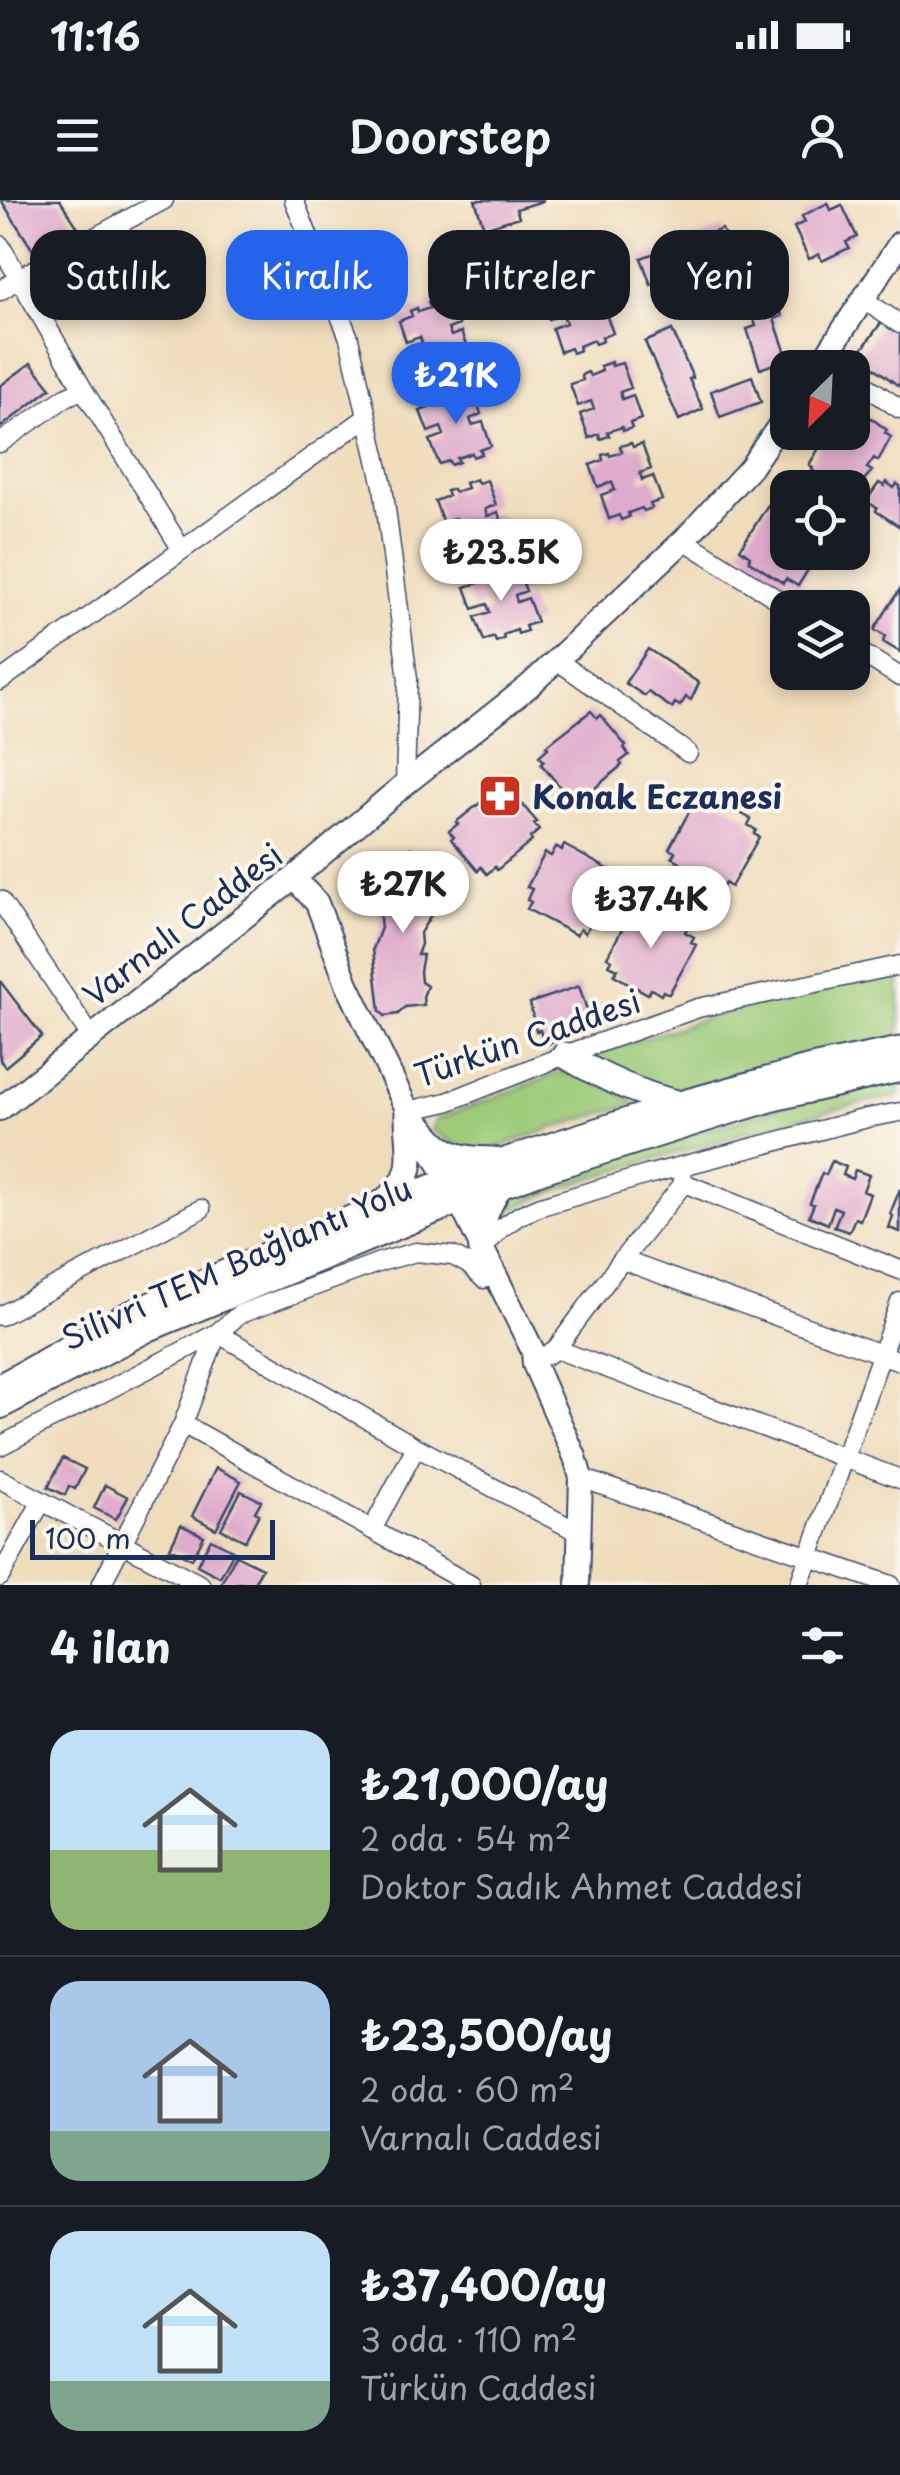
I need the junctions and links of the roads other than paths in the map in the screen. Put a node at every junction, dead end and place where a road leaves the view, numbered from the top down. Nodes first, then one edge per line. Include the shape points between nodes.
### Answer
1 (164, 200) edge
2 (294, 200) edge
3 (0, 244) edge
4 (898, 249) edge
5 (19, 278) junction
6 (0, 291) edge
7 (864, 300) junction
8 (900, 324) edge
9 (836, 350) edge
10 (870, 388) edge
11 (82, 390) junction
12 (900, 409) edge
13 (367, 418) junction
14 (770, 439) edge
15 (0, 443) edge
16 (684, 540) junction
17 (182, 550) junction
18 (770, 595) edge
19 (870, 658) edge
20 (555, 659) junction
21 (900, 677) edge
22 (0, 681) edge
23 (688, 753) dead end
24 (405, 784) junction
25 (294, 878) junction
26 (0, 900) edge
27 (900, 965) edge
28 (92, 1038) junction
29 (900, 1050) edge
30 (565, 1055) junction
31 (900, 1069) edge
32 (680, 1104) junction
33 (0, 1109) edge
34 (408, 1110) junction
35 (900, 1112) edge
36 (867, 1118) junction
37 (900, 1126) edge
38 (508, 1160) junction
39 (681, 1175) junction
40 (500, 1186) junction
41 (448, 1194) junction
42 (201, 1208) dead end
43 (376, 1208) junction
44 (482, 1250) junction
45 (622, 1260) junction
46 (900, 1270) edge
47 (484, 1279) junction
48 (900, 1302) edge
49 (0, 1316) edge
50 (217, 1334) junction
51 (556, 1349) junction
52 (881, 1355) junction
53 (900, 1361) edge
54 (534, 1364) junction
55 (0, 1387) edge
56 (0, 1406) edge
57 (183, 1424) junction
58 (0, 1446) edge
59 (416, 1447) junction
60 (844, 1459) junction
61 (581, 1478) junction
62 (0, 1479) edge
63 (900, 1479) edge
64 (42, 1501) junction
65 (372, 1530) junction
66 (580, 1533) junction
67 (121, 1543) junction
68 (809, 1557) junction
69 (0, 1577) edge
70 (101, 1585) edge
71 (202, 1585) edge
72 (471, 1585) edge
73 (580, 1585) edge
74 (799, 1585) edge
75 (891, 1585) edge

1 - 5 street
2 - 13 street via 349,338
3 - 5 street
4 - 7 main road
5 - 6 street
5 - 11 street
7 - 8 street
7 - 9 main road
10 - 12 street
11 - 15 street
11 - 17 street
13 - 17 street
13 - 24 street via 408,678
14 - 16 main road, Varnalı Caddesi
16 - 18 street
16 - 20 main road, Varnalı Caddesi
17 - 22 street
19 - 21 street
20 - 23 street
20 - 24 main road, Varnalı Caddesi
24 - 25 main road, Varnalı Caddesi
25 - 28 main road, Varnalı Caddesi
25 - 34 main road via 317,904
26 - 28 street
27 - 30 street, Türkün Caddesi via 698,1008
28 - 33 main road, Varnalı Caddesi
29 - 32 highway
30 - 32 highway via 650,1097
30 - 34 street, Türkün Caddesi via 447,1102
31 - 40 highway via 742,1108
32 - 38 highway
34 - 38 highway via 446,1153
34 - 41 main road
34 - 43 highway via 409,1171
35 - 36 street
36 - 37 street
36 - 39 street
38 - 41 highway
39 - 44 street via 541,1206 500,1229
39 - 45 street
39 - 46 street
40 - 41 highway
40 - 44 highway via 480,1229
41 - 43 highway, Silivri TEM Bağlantı Yolu
41 - 44 main road
41 - 47 main road
41 - 56 highway, Silivri TEM Bağlantı Yolu via 149,1328
42 - 49 street
43 - 55 highway, Silivri TEM Bağlantı Yolu via 128,1316
44 - 54 main road
45 - 51 street
45 - 52 street
47 - 50 street via 453,1256 416,1252 240,1314
47 - 54 main road
48 - 52 street
50 - 57 street
50 - 58 street
50 - 59 street
51 - 54 street
51 - 60 street
52 - 53 street
52 - 60 street
54 - 61 main road
57 - 65 street
57 - 67 street
59 - 65 street
59 - 66 street
60 - 63 street
60 - 68 street
61 - 66 main road
61 - 68 street
62 - 64 street
64 - 67 street
64 - 69 street
65 - 72 street
66 - 73 main road
67 - 70 street
67 - 71 street
68 - 74 street
68 - 75 street

